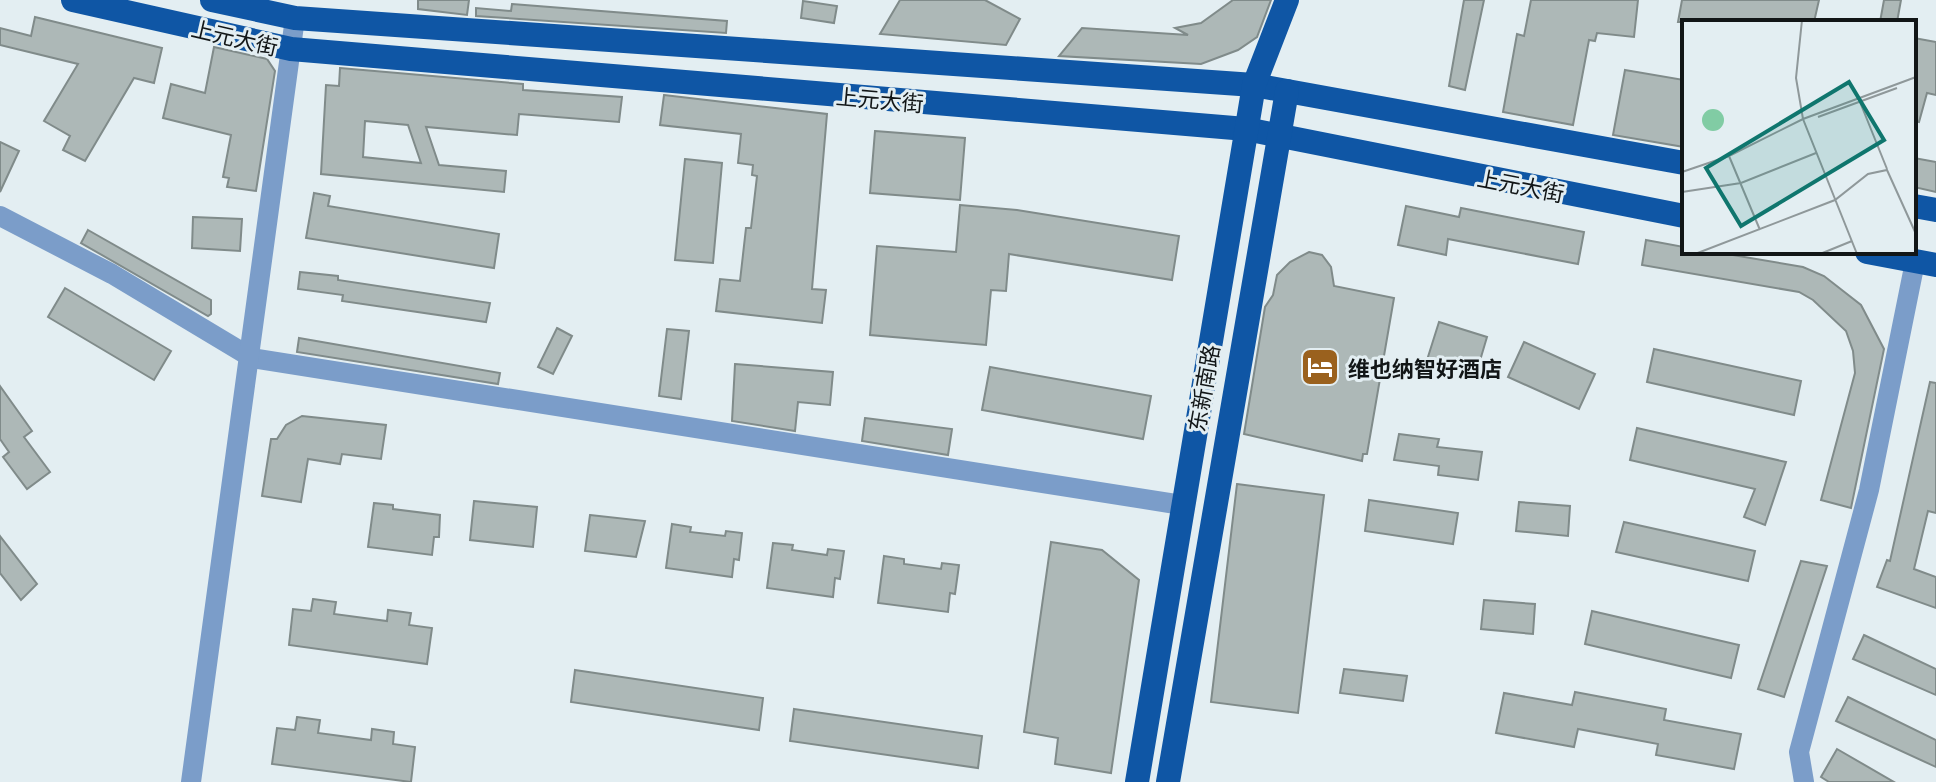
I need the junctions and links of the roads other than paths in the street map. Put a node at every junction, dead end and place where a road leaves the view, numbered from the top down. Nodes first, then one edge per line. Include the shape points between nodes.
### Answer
1 (73, 0) edge
2 (212, 0) edge
3 (1287, 0) edge
4 (295, 18) junction
5 (291, 49) junction
6 (1254, 85) junction
7 (1287, 91) junction
8 (1246, 129) junction
9 (1278, 135) junction
10 (1682, 163) edge
11 (1916, 206) edge
12 (1936, 210) edge
13 (0, 216) edge
14 (1682, 216) edge
15 (1877, 254) edge
16 (1926, 264) edge
17 (252, 358) junction
18 (1182, 505) junction
19 (191, 782) edge
20 (1137, 782) edge
21 (1168, 782) edge
22 (1804, 782) edge

1 - 5 main road, 上元大街
2 - 4 main road, 上元大街
3 - 6 main road, 东新南路
4 - 5 street
4 - 6 main road, 上元大街
5 - 8 main road, 上元大街
5 - 17 street
6 - 7 main road, 上元大街
6 - 8 main road, 东新南路
7 - 9 main road, 东新南路
7 - 10 main road, 上元大街
8 - 9 main road, 上元大街
8 - 18 main road, 东新南路
9 - 14 main road, 上元大街
9 - 21 main road, 东新南路
11 - 12 main road
13 - 17 street via 112,274
15 - 16 main road
16 - 22 street via 1799,752
17 - 18 street
17 - 19 street
18 - 20 main road, 东新南路

